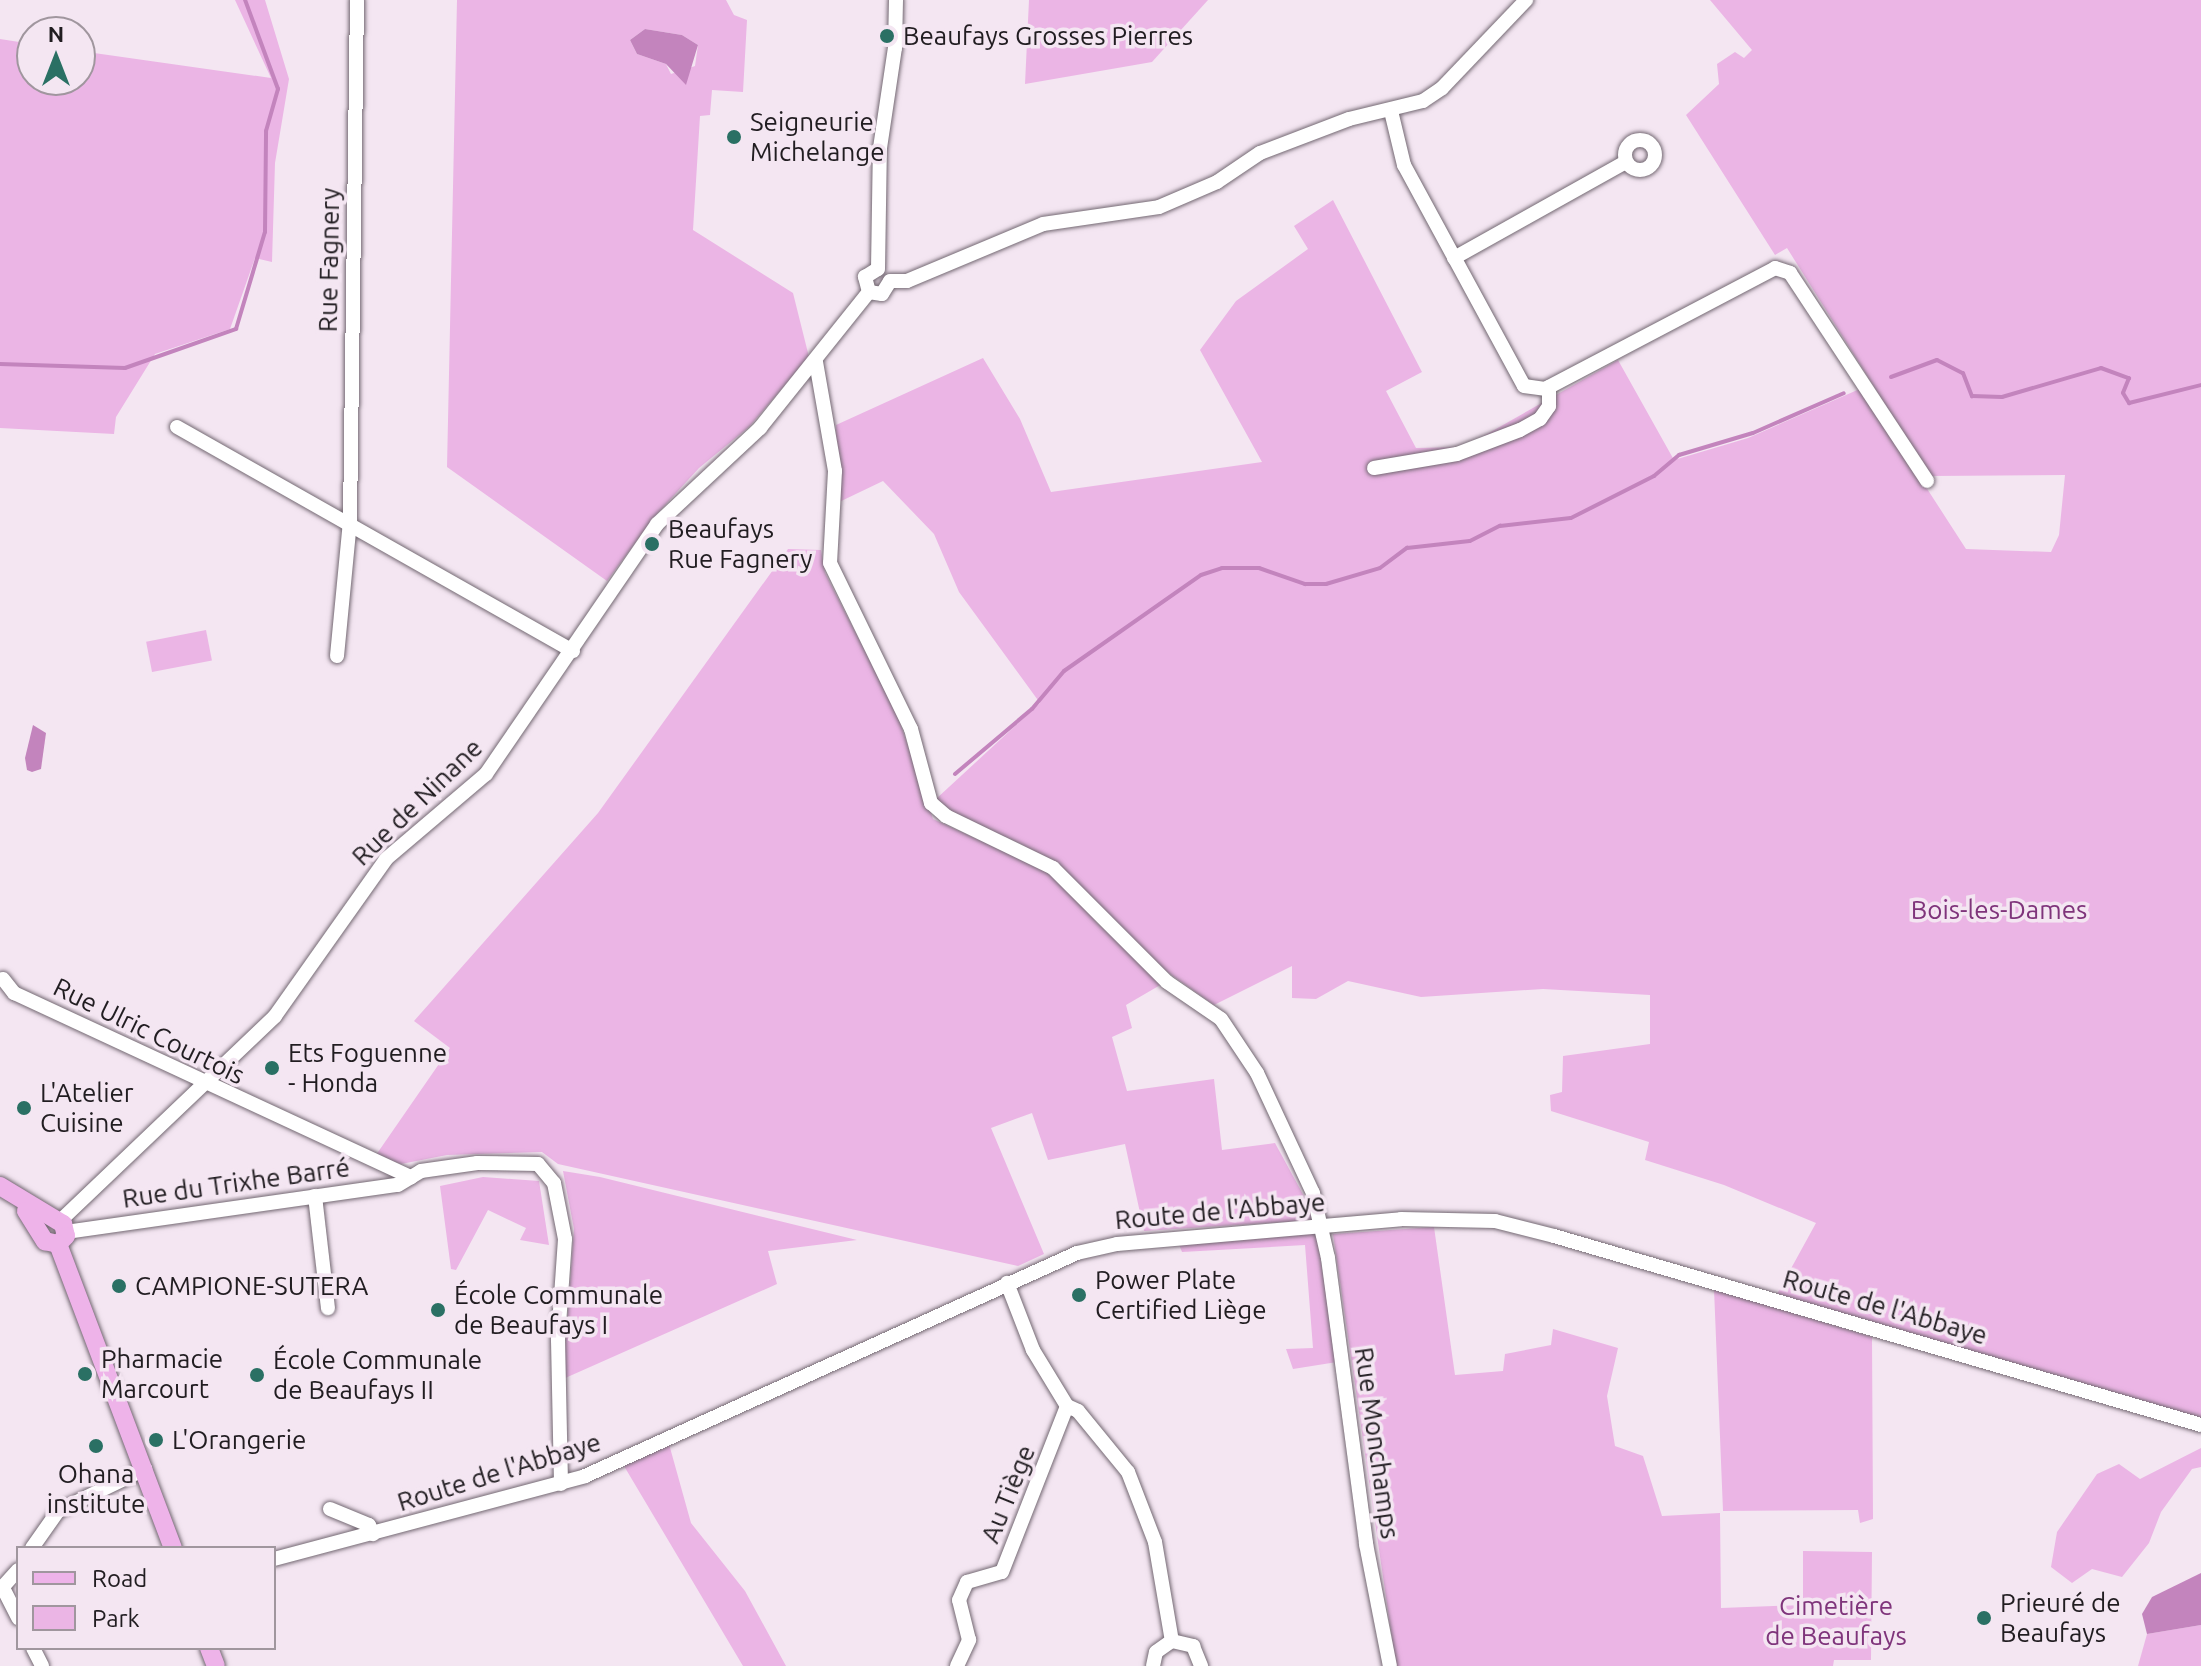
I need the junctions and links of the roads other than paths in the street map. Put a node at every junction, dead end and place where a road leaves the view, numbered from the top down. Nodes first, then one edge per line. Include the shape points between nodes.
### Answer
1 (357, 0) edge
2 (896, 0) edge
3 (1526, 0) edge
4 (1391, 111) junction
5 (1626, 162) dead end
6 (1454, 258) junction
7 (878, 269) junction
8 (890, 281) junction
9 (869, 292) junction
10 (816, 362) junction
11 (1549, 387) junction
12 (177, 427) dead end
13 (1374, 468) dead end
14 (1927, 481) dead end
15 (350, 520) junction
16 (573, 651) junction
17 (337, 656) dead end
18 (3, 979) dead end
19 (205, 1085) junction
20 (411, 1177) junction
21 (7, 1191) edge
22 (315, 1196) junction
23 (1322, 1226) junction
24 (55, 1229) junction
25 (1007, 1283) junction
26 (328, 1308) dead end
27 (1067, 1406) junction
28 (2201, 1425) edge
29 (145, 1469) junction
30 (561, 1484) junction
31 (330, 1509) dead end
32 (373, 1534) junction
33 (33, 1546) edge
34 (172, 1546) edge
35 (276, 1558) edge
36 (16, 1572) edge
37 (2, 1589) edge
38 (16, 1614) edge
39 (1172, 1641) junction
40 (957, 1666) edge
41 (1153, 1666) edge
42 (1201, 1666) edge
43 (1390, 1666) edge

1 - 15 street, Rue Fagnery
2 - 7 street via 895,48 880,148
3 - 4 street via 1442,88
4 - 6 street via 1404,165
4 - 8 street via 1349,119 1260,153 1217,182 1159,207 1043,224 907,281
5 - 6 street
6 - 11 street via 1524,386 1535,391
7 - 8 street
7 - 9 street via 865,277
8 - 9 street via 882,294
9 - 10 street, Rue de Ninane
10 - 16 street, Rue de Ninane via 760,428 657,524
10 - 23 street, Rue Monchamps via 834,447 830,563 911,729 931,803 946,816 1053,868 1154,970 1221,1019 1257,1073 1313,1193
11 - 13 street via 1549,406 1540,419 1520,430 1457,454
11 - 14 street via 1775,268 1790,273
12 - 15 street
15 - 16 street
15 - 17 street, Rue Fagnery
16 - 19 street, Rue de Ninane via 486,774 386,859 275,1016
18 - 19 street, Rue Ulric Courtois via 14,993 194,1075
19 - 20 street, Rue Ulric Courtois
19 - 24 street, Rue de Ninane
20 - 22 street, Rue du Trixhe Barré via 398,1185
20 - 30 street, Rue du Trixhe Barré via 477,1163 538,1164 551,1176 565,1239 558,1355
21 - 24 main road
22 - 24 street, Rue du Trixhe Barré
22 - 26 street
23 - 25 street, Route de l'Abbaye via 1100,1247
23 - 28 street, Route de l'Abbaye via 1444,1217 1495,1221
23 - 43 street, Rue Monchamps via 1366,1544
24 - 29 main road
25 - 27 street via 1033,1350
25 - 30 street, Route de l'Abbaye
27 - 39 street via 1078,1411 1128,1472 1155,1542
27 - 40 street, Au Tiège via 1002,1572 967,1582 959,1600 969,1640
29 - 33 street via 58,1511
29 - 34 main road
30 - 32 street, Route de l'Abbaye
31 - 32 street via 369,1525
32 - 35 street, Route de l'Abbaye
36 - 37 street
37 - 38 street
39 - 41 street via 1156,1652
39 - 42 street via 1193,1646

